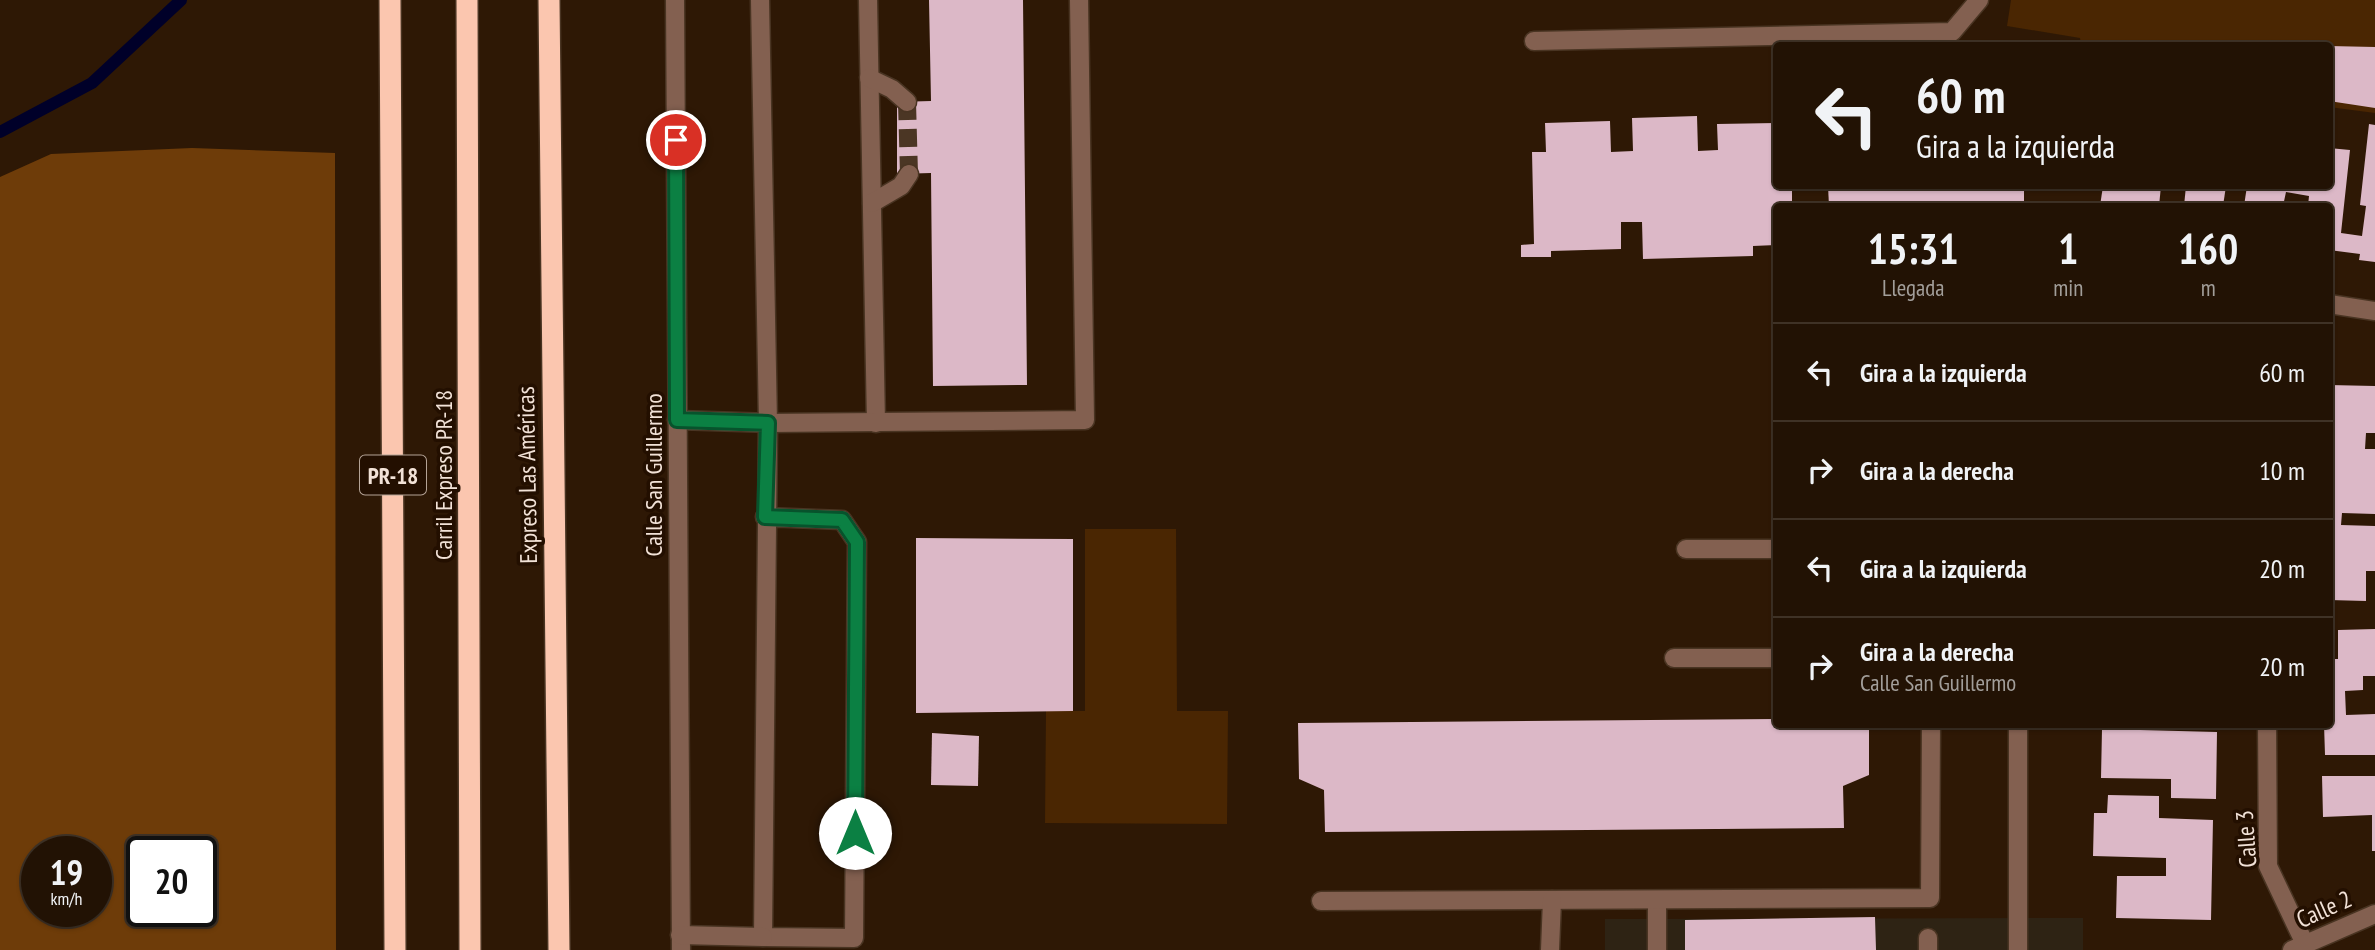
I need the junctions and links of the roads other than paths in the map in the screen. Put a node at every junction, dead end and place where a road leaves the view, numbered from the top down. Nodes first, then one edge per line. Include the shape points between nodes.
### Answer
1 (390, 0) edge
2 (467, 0) edge
3 (549, 0) edge
4 (675, 0) edge
5 (760, 0) edge
6 (868, 0) edge
7 (1079, 0) edge
8 (1979, 0) edge
9 (1534, 41) dead end
10 (869, 78) junction
11 (907, 102) dead end
12 (909, 174) dead end
13 (872, 202) junction
14 (2333, 305) edge
15 (2375, 311) edge
16 (677, 420) junction
17 (768, 423) junction
18 (876, 423) junction
19 (765, 517) junction
20 (1686, 549) dead end
21 (1773, 549) edge
22 (1674, 658) dead end
23 (1773, 658) edge
24 (1931, 728) edge
25 (2018, 728) edge
26 (2267, 728) edge
27 (1552, 900) junction
28 (1657, 900) junction
29 (1321, 901) dead end
30 (2375, 914) edge
31 (762, 937) junction
32 (681, 943) edge
33 (2299, 947) edge
34 (395, 950) edge
35 (470, 950) edge
36 (559, 950) edge
37 (1550, 950) edge
38 (1657, 950) edge
39 (2018, 950) edge

1 - 34 highway, PR-18
2 - 35 highway, Carril Expreso PR-18
3 - 36 highway, Expreso Las Américas
4 - 16 street, Calle San Guillermo
5 - 17 street
6 - 10 street
7 - 18 street via 1085,420
8 - 9 street via 1952,32
10 - 11 street
10 - 13 street
12 - 13 street via 901,186
13 - 18 street
14 - 15 street
16 - 17 street
16 - 32 street, Calle San Guillermo
17 - 18 street
17 - 19 street
19 - 31 street
19 - 31 street via 842,520 857,542 857,556 854,938
20 - 21 street
22 - 23 street
24 - 28 street via 1930,898
25 - 39 street
26 - 33 street, Calle 3 via 2268,866
27 - 28 street
27 - 29 street
27 - 37 street
28 - 38 street
30 - 33 street, Calle 2
31 - 32 street

